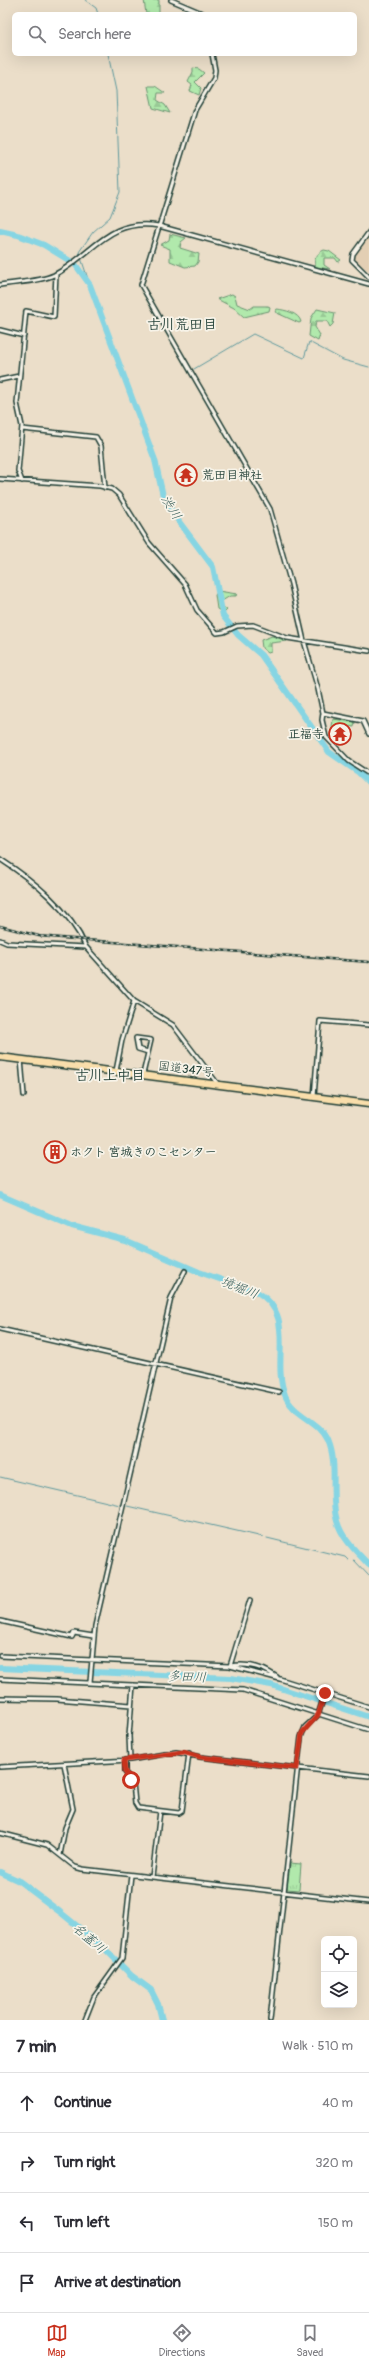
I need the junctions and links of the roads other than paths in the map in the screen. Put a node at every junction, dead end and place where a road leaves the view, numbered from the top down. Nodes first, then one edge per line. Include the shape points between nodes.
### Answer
1 (171, 0) edge
2 (199, 12) edge
3 (212, 56) edge
4 (159, 226) junction
5 (369, 232) edge
6 (56, 274) junction
7 (369, 278) edge
8 (369, 284) edge
9 (0, 285) edge
10 (0, 330) edge
11 (24, 336) junction
12 (19, 376) junction
13 (0, 380) edge
14 (22, 428) junction
15 (0, 479) edge
16 (22, 481) junction
17 (105, 488) junction
18 (304, 641) junction
19 (369, 651) edge
20 (323, 713) junction
21 (369, 734) edge
22 (369, 774) edge
23 (0, 859) edge
24 (0, 940) edge
25 (86, 948) junction
26 (134, 1001) junction
27 (369, 1025) edge
28 (148, 1052) junction
29 (0, 1057) edge
30 (21, 1060) junction
31 (116, 1071) junction
32 (143, 1074) junction
33 (217, 1083) junction
34 (24, 1095) dead end
35 (314, 1097) junction
36 (369, 1104) edge
37 (185, 1271) dead end
38 (0, 1329) edge
39 (156, 1365) junction
40 (279, 1392) dead end
41 (250, 1600) dead end
42 (0, 1621) edge
43 (93, 1636) junction
44 (0, 1656) edge
45 (91, 1662) junction
46 (230, 1666) junction
47 (0, 1679) edge
48 (90, 1682) junction
49 (132, 1686) junction
50 (325, 1694) junction
51 (0, 1698) edge
52 (131, 1705) junction
53 (369, 1707) edge
54 (318, 1714) junction
55 (369, 1730) edge
56 (189, 1753) junction
57 (124, 1760) junction
58 (130, 1760) junction
59 (64, 1764) junction
60 (0, 1767) edge
61 (297, 1768) junction
62 (369, 1776) edge
63 (160, 1811) junction
64 (0, 1833) edge
65 (60, 1855) junction
66 (131, 1875) junction
67 (152, 1877) junction
68 (284, 1892) junction
69 (369, 1902) edge
70 (85, 2020) edge
71 (270, 2020) edge

1 - 2 street
3 - 4 street via 214,78 195,110
4 - 6 street via 140,224 108,234
4 - 8 street
4 - 18 street via 141,285 270,509
5 - 7 street via 353,254 352,260
6 - 9 street
6 - 11 street via 54,317 26,311
10 - 11 street
11 - 12 street
12 - 13 street
12 - 14 street via 17,404
14 - 16 street via 18,471
14 - 17 street via 96,437 101,446
15 - 16 street
16 - 17 street
17 - 18 street via 112,489 119,495 149,543 185,584 202,615 217,632 224,632 236,626 253,625 280,636
18 - 19 street
18 - 20 street
20 - 21 street via 363,721
20 - 22 street via 323,729 330,743 349,761
23 - 25 street via 39,887 81,937
24 - 25 street via 7,943
25 - 26 street
26 - 31 street
26 - 33 street via 173,1025
27 - 35 street via 320,1021
28 - 28 street via 151,1040 136,1038 138,1049
28 - 32 street
29 - 30 highway, 国道347号
30 - 31 highway, 国道347号
30 - 34 street
31 - 32 highway, 国道347号
32 - 33 highway, 国道347号
33 - 35 highway, 国道347号
35 - 36 highway, 国道347号
37 - 39 street via 172,1298
38 - 39 street
39 - 40 street
39 - 43 street
41 - 46 street
42 - 43 street via 72,1637 74,1633
43 - 45 street
44 - 45 street
45 - 46 street
45 - 48 street
46 - 50 street
47 - 48 street
48 - 49 street
49 - 52 street
49 - 54 street via 250,1691
50 - 53 street
50 - 54 street
51 - 52 street via 57,1699
52 - 58 street
54 - 55 street
54 - 61 street via 302,1733
56 - 58 street via 153,1755
56 - 61 street via 200,1757
56 - 63 street via 182,1811
57 - 58 street
57 - 59 street
57 - 63 street via 126,1776 133,1782 137,1806
59 - 60 street
59 - 65 street via 73,1809 65,1828
61 - 62 street
61 - 68 street
63 - 67 street
64 - 65 street via 45,1844
65 - 66 street via 78,1869
66 - 67 street
66 - 70 street via 121,1960 94,1997
67 - 68 street
68 - 69 street
68 - 71 street

